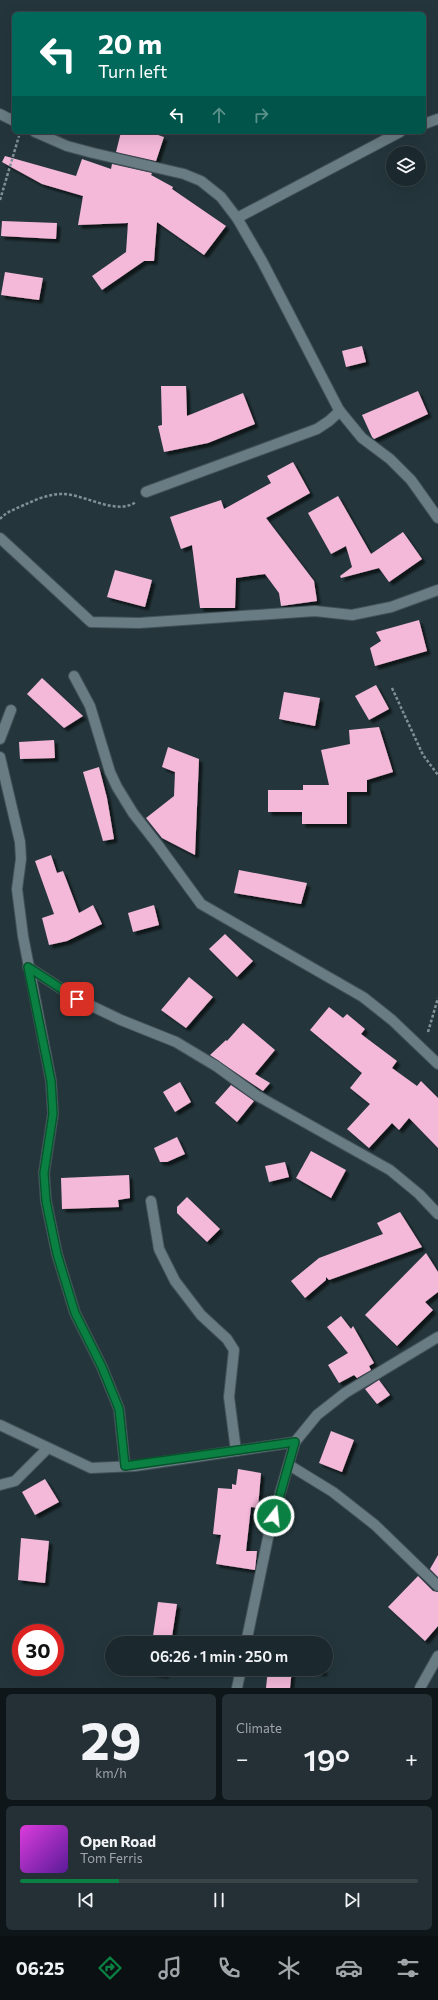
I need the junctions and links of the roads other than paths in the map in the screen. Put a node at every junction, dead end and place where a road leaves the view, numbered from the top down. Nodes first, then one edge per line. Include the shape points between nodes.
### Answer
1 (0, 114) edge
2 (438, 119) edge
3 (12, 120) edge
4 (426, 123) edge
5 (40, 134) edge
6 (396, 134) edge
7 (237, 218) junction
8 (340, 411) junction
9 (146, 492) road end
10 (438, 518) edge
11 (0, 538) edge
12 (438, 590) edge
13 (74, 676) dead end
14 (11, 710) dead end
15 (0, 739) edge
16 (0, 757) edge
17 (28, 967) junction
18 (438, 1064) edge
19 (151, 1201) dead end
20 (438, 1214) edge
21 (438, 1337) edge
22 (0, 1425) edge
23 (295, 1442) junction
24 (48, 1448) junction
25 (236, 1451) junction
26 (289, 1465) junction
27 (125, 1466) junction
28 (0, 1485) edge
29 (438, 1586) edge
30 (247, 1636) edge
31 (438, 1656) edge
32 (239, 1676) edge
33 (237, 1688) edge
34 (420, 1688) edge

1 - 3 street
2 - 4 street
5 - 7 street via 67,146 184,174 201,181 221,197
6 - 7 street
7 - 8 street
8 - 9 street via 317,429
8 - 10 street via 362,438 390,459 411,480
11 - 12 street via 91,622 139,623 315,611 352,615 391,607
13 - 18 street via 90,706 117,787 133,813 201,904 363,997 392,1020
14 - 15 street
16 - 17 street via 20,842 21,860 17,889
17 - 20 street via 77,999 176,1042 216,1066 256,1095 390,1170
17 - 27 street via 51,1081 53,1114 44,1173 57,1254 75,1313 102,1367 119,1409
19 - 25 street via 159,1249 175,1281 201,1315 227,1339 234,1350 230,1397
21 - 23 street via 345,1393 317,1415
22 - 24 street
23 - 25 street
23 - 26 street
24 - 27 street via 91,1468
24 - 28 street via 15,1481
25 - 27 street
26 - 29 street via 333,1492 375,1525
26 - 30 street via 270,1528
31 - 34 street
32 - 33 street

